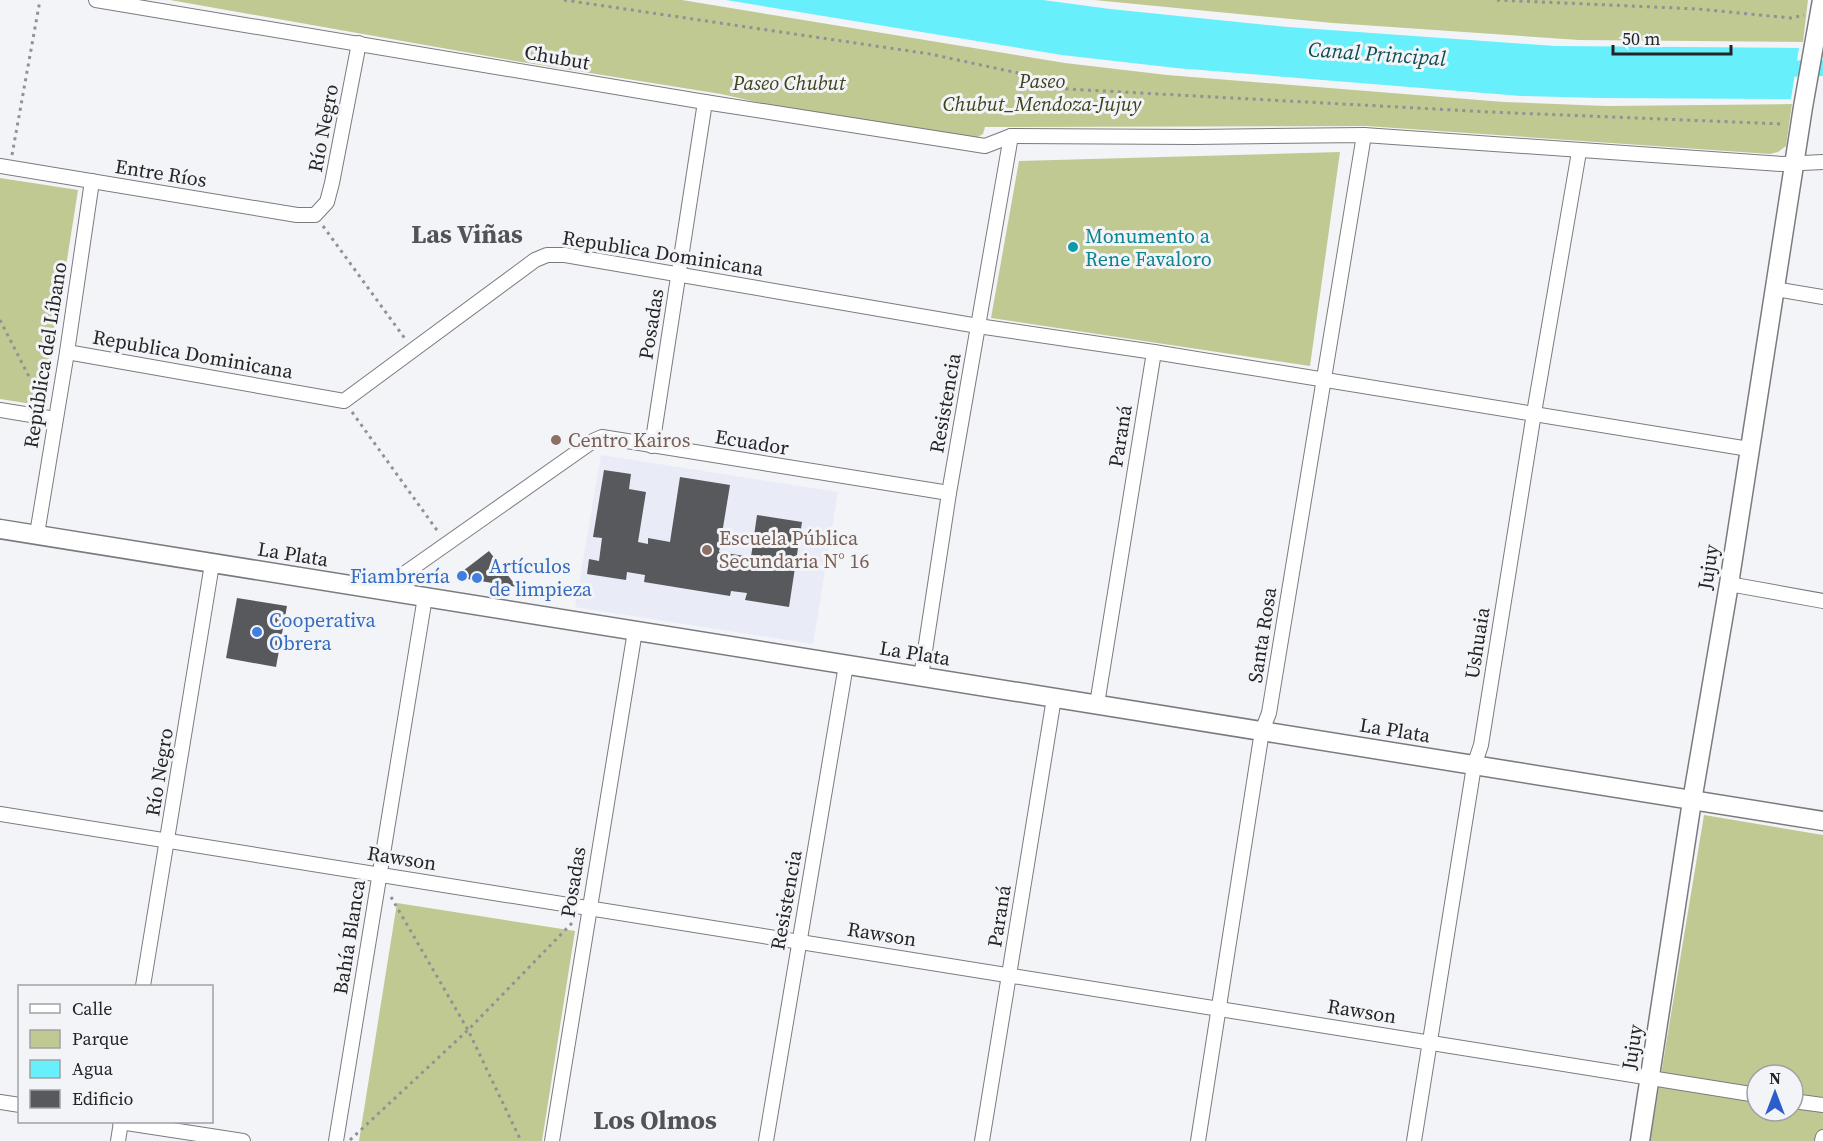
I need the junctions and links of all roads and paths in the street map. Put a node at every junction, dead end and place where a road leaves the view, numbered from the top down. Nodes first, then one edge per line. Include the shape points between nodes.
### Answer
1 (40, 0) edge
2 (96, 0) edge
3 (564, 0) edge
4 (1497, 0) edge
5 (1821, 5) edge
6 (359, 43) junction
7 (705, 102) junction
8 (1802, 113) junction
9 (1364, 135) junction
10 (1011, 136) junction
11 (1579, 152) junction
12 (1823, 162) edge
13 (1795, 163) junction
14 (5, 167) edge
15 (92, 181) junction
16 (315, 215) junction
17 (679, 273) junction
18 (1775, 289) junction
19 (1823, 297) edge
20 (0, 320) edge
21 (978, 326) junction
22 (413, 350) junction
23 (67, 352) junction
24 (1154, 352) junction
25 (1323, 380) junction
26 (344, 401) junction
27 (44, 406) dead end
28 (0, 410) edge
29 (1534, 413) junction
30 (55, 418) junction
31 (652, 446) junction
32 (1749, 449) junction
33 (949, 493) junction
34 (1, 533) edge
35 (37, 534) junction
36 (446, 543) junction
37 (212, 564) junction
38 (1729, 584) junction
39 (381, 590) junction
40 (425, 597) junction
41 (1823, 601) edge
42 (635, 631) junction
43 (846, 665) junction
44 (921, 677) junction
45 (1054, 698) junction
46 (1096, 704) junction
47 (1262, 731) junction
48 (1474, 766) junction
49 (1692, 801) junction
50 (0, 814) edge
51 (1823, 821) edge
52 (168, 842) junction
53 (379, 874) junction
54 (588, 907) junction
55 (799, 941) junction
56 (1010, 974) junction
57 (143, 985) edge
58 (1219, 1008) junction
59 (468, 1030) junction
60 (1430, 1042) junction
61 (1650, 1079) junction
62 (1745, 1093) edge
63 (0, 1102) edge
64 (1805, 1103) edge
65 (18, 1105) edge
66 (1823, 1105) edge
67 (120, 1123) edge
68 (126, 1123) edge
69 (1823, 1137) edge
70 (118, 1141) edge
71 (243, 1141) edge
72 (336, 1141) edge
73 (349, 1141) edge
74 (521, 1141) edge
75 (552, 1141) edge
76 (766, 1141) edge
77 (982, 1141) edge
78 (1198, 1141) edge
79 (1414, 1141) edge
80 (1640, 1141) edge
81 (1822, 1141) edge

1 - 14 path
2 - 6 street, Chubut
3 - 8 path via 930,54 1018,73 1067,89 1624,119 1790,124
4 - 5 path via 1698,9 1791,18
5 - 8 street, Jujuy
6 - 7 street, Chubut
6 - 16 street, Río Negro via 332,183 327,201
7 - 10 street, Chubut via 986,146
7 - 17 street, Posadas
8 - 13 street, Jujuy
9 - 10 street, Chubut
9 - 11 street, Chubut
9 - 25 street, Santa Rosa
10 - 21 street, Resistencia
11 - 13 street, Chubut
11 - 29 street, Ushuaia
12 - 13 street, Chubut
13 - 18 street, Jujuy
14 - 15 street, Entre Ríos
15 - 16 street, Entre Ríos
15 - 23 street, República del Líbano
16 - 22 path
17 - 21 street, Republica Dominicana
17 - 22 street, Republica Dominicana via 547,255
17 - 31 street, Posadas
18 - 19 street
18 - 32 street, Jujuy
20 - 27 path
21 - 24 street, Republica Dominicana
21 - 33 street, Resistencia
22 - 26 street, Republica Dominicana
23 - 26 street, Republica Dominicana
23 - 30 street, República del Líbano
24 - 25 street, Republica Dominicana
24 - 46 street, Paraná
25 - 29 street, Republica Dominicana
25 - 47 street, Santa Rosa via 1269,713
26 - 36 path
28 - 30 street
29 - 32 street, Republica Dominicana
29 - 48 street, Ushuaia via 1481,745
30 - 35 street, República del Líbano
31 - 33 street, Ecuador
31 - 36 street, Ecuador via 602,437 593,441
32 - 38 street, Jujuy
33 - 44 street, Resistencia
34 - 35 street, La Plata
35 - 37 street, La Plata
36 - 39 street, Ecuador
37 - 39 street, La Plata
37 - 52 street, Río Negro
38 - 41 street
38 - 49 street, Jujuy
39 - 40 street, La Plata
40 - 42 street, La Plata
40 - 53 street, Bahía Blanca
42 - 43 street, La Plata
42 - 54 street, Posadas
43 - 44 street, La Plata
43 - 55 street, Resistencia
44 - 45 street, La Plata
45 - 46 street, La Plata
45 - 56 street, Paraná
46 - 47 street, La Plata
47 - 48 street, La Plata
47 - 58 street, Santa Rosa
48 - 49 street, La Plata
48 - 60 street, Ushuaia
49 - 51 street, La Plata
49 - 61 street, Jujuy
50 - 52 street, Rawson
52 - 53 street, Rawson
52 - 57 street, Río Negro
53 - 54 street, Rawson
53 - 59 path
53 - 72 street, Bahía Blanca
54 - 55 street, Rawson
54 - 59 path
54 - 75 street, Posadas
55 - 56 street, Rawson
55 - 76 street, Resistencia
56 - 58 street, Rawson
56 - 77 street, Paraná
58 - 60 street, Rawson
58 - 78 street, Santa Rosa
59 - 73 path
59 - 74 path
60 - 61 street, Rawson
60 - 79 street, Ushuaia
61 - 62 street, Rawson
61 - 80 street, Jujuy
63 - 65 street
64 - 66 street
67 - 70 street
68 - 71 street
69 - 81 street

